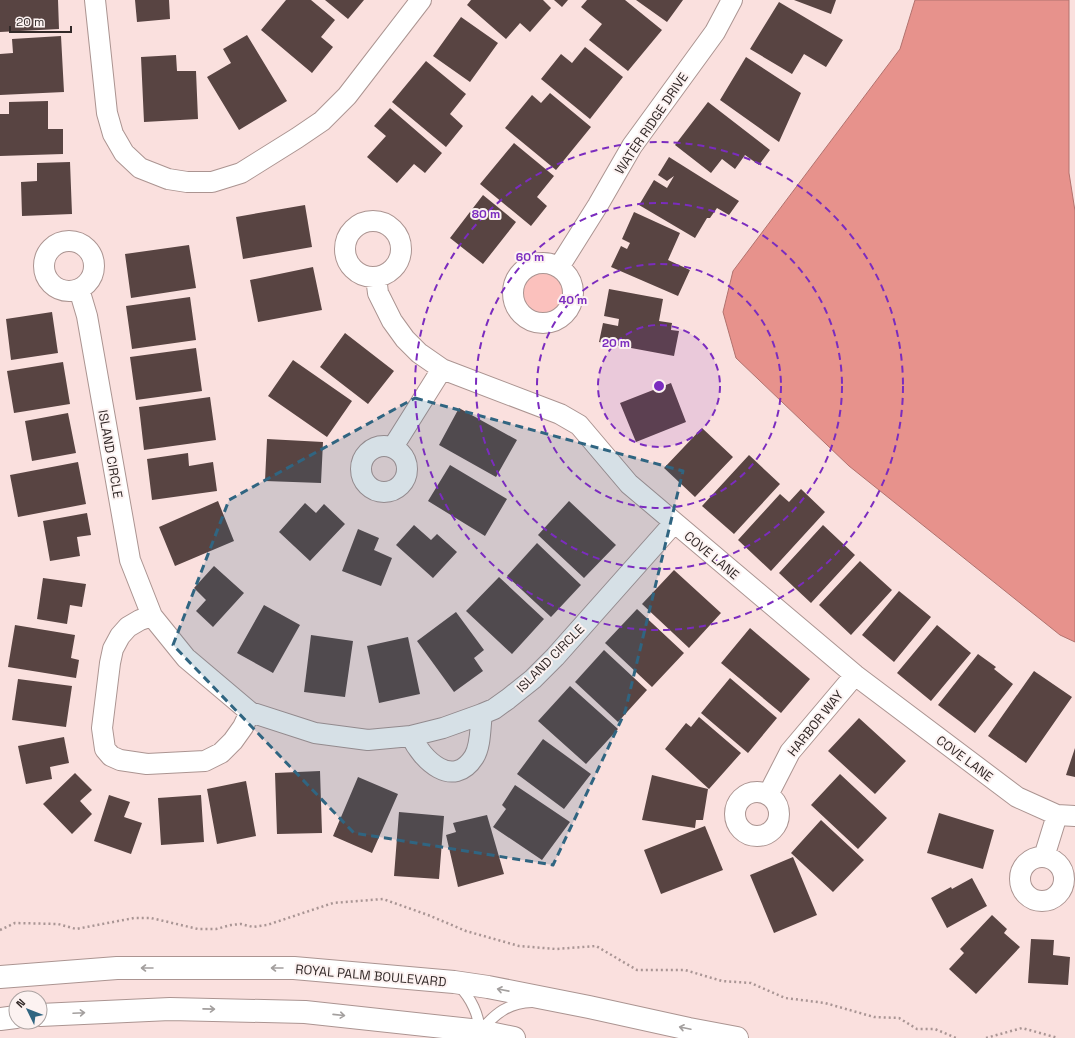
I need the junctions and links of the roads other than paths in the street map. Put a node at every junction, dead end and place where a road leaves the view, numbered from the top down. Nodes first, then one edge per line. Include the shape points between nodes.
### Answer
1 (95, 0) edge
2 (421, 0) edge
3 (732, 0) edge
4 (559, 267) dead end
5 (376, 278) dead end
6 (79, 289) dead end
7 (442, 369) junction
8 (393, 447) dead end
9 (674, 523) junction
10 (152, 616) junction
11 (855, 675) junction
12 (250, 712) junction
13 (482, 714) junction
14 (411, 736) junction
15 (768, 795) dead end
16 (1066, 816) edge
17 (1044, 857) dead end
18 (0, 977) edge
19 (454, 982) junction
20 (556, 1000) junction
21 (48, 1015) edge
22 (479, 1034) edge
23 (514, 1038) edge
24 (737, 1038) edge

1 - 2 street via 107,113 113,134 124,153 140,168 168,180 187,182 212,182 241,173 322,121 347,96
3 - 4 street, WATER RIDGE DRIVE via 715,32 632,146
5 - 7 street, COVE LANE via 378,293 392,321 405,339 419,353
6 - 10 street, ISLAND CIRCLE via 87,316 130,560
7 - 8 street
7 - 9 street, COVE LANE via 560,414 579,425 629,484
9 - 11 street, COVE LANE
9 - 13 street, ISLAND CIRCLE via 533,679 494,709
10 - 12 street, ISLAND CIRCLE via 186,658
10 - 12 street via 128,627 113,649 102,728 105,749 112,756 120,760 147,764 205,761 221,753 233,741
11 - 15 street, HARBOR WAY via 790,752
11 - 16 street, COVE LANE via 1017,797
12 - 14 street, ISLAND CIRCLE via 315,733 368,740
13 - 14 street, ISLAND CIRCLE
13 - 14 street via 478,750 474,758 458,771 447,772 436,767 416,747
16 - 17 street
19 -> 18 main road, ROYAL PALM BOULEVARD via 294,968 117,968
20 -> 19 main road, ROYAL PALM BOULEVARD
19 - 22 lane via 467,995 476,1011
20 - 22 lane via 526,1002 507,1007 493,1017
24 -> 20 main road, ROYAL PALM BOULEVARD
21 -> 22 main road via 170,1009 305,1012
22 - 23 main road

